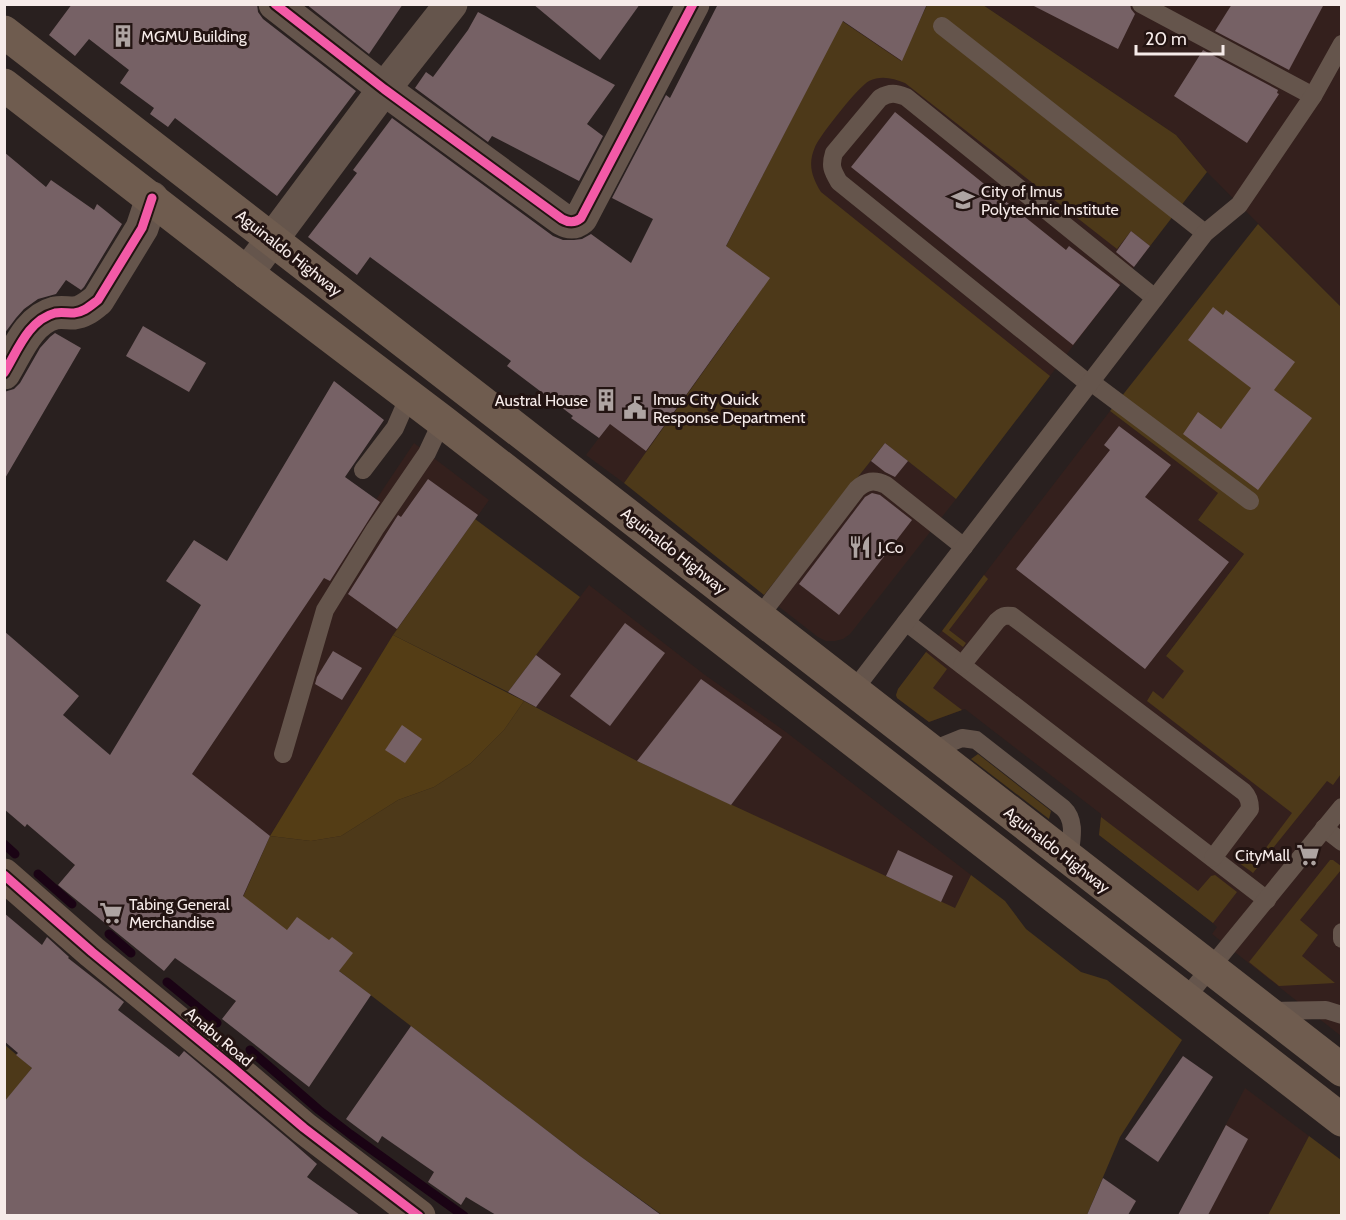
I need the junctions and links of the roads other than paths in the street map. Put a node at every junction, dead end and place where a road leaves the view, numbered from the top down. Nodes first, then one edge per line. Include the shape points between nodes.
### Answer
1 (275, 4) edge
2 (451, 4) edge
3 (693, 4) edge
4 (1141, 4) edge
5 (942, 26) dead end
6 (6, 35) edge
7 (1341, 44) edge
8 (4, 85) edge
9 (384, 89) junction
10 (1313, 96) junction
11 (152, 198) junction
12 (1205, 233) junction
13 (272, 240) junction
14 (247, 273) junction
15 (1155, 298) junction
16 (4, 373) edge
17 (1090, 383) junction
18 (466, 390) junction
19 (409, 396) junction
20 (442, 421) junction
21 (363, 470) dead end
22 (1250, 501) dead end
23 (964, 547) junction
24 (759, 617) junction
25 (906, 622) junction
26 (962, 665) junction
27 (853, 691) junction
28 (283, 754) dead end
29 (1341, 807) edge
30 (1324, 828) junction
31 (1341, 842) edge
32 (1213, 858) junction
33 (4, 875) edge
34 (1267, 900) junction
35 (1341, 932) edge
36 (1341, 939) edge
37 (1210, 969) junction
38 (1185, 999) junction
39 (1263, 1011) junction
40 (1341, 1015) edge
41 (1341, 1071) edge
42 (1341, 1120) edge
43 (419, 1215) edge

1 - 9 street
2 - 9 street
3 - 9 street via 578,221 562,219
4 - 10 lane
5 - 12 lane
6 - 13 highway, Aguinaldo Highway
7 - 10 lane
8 - 11 highway
9 - 13 street
10 - 12 lane via 1239,205
11 - 14 highway
11 - 16 street via 142,228 98,300 88,309 58,312 38,321
12 - 15 lane
13 - 14 street
13 - 18 highway, Aguinaldo Highway
14 - 19 highway
15 - 17 lane
15 - 17 lane via 906,98 888,93 880,98 834,153 831,163 839,182
17 - 22 lane
17 - 23 lane
18 - 20 highway
18 - 24 highway, Aguinaldo Highway
19 - 20 highway
19 - 21 lane via 395,428
20 - 28 lane via 427,453 325,610
20 - 38 highway
23 - 24 lane via 886,485 871,481 857,489
23 - 25 lane
24 - 27 highway, Aguinaldo Highway
25 - 26 lane
25 - 27 lane
26 - 32 lane
26 - 32 lane via 1001,617 1012,616 1244,792 1250,809
27 - 37 highway, Aguinaldo Highway
29 - 30 lane
30 - 31 lane
30 - 34 lane
32 - 34 lane
33 - 43 street, Anabu Road via 304,1128
34 - 37 lane
35 - 36 lane
37 - 38 lane
37 - 39 highway, Aguinaldo Highway
38 - 42 highway
39 - 40 lane via 1326,1010
39 - 41 highway, Aguinaldo Highway

